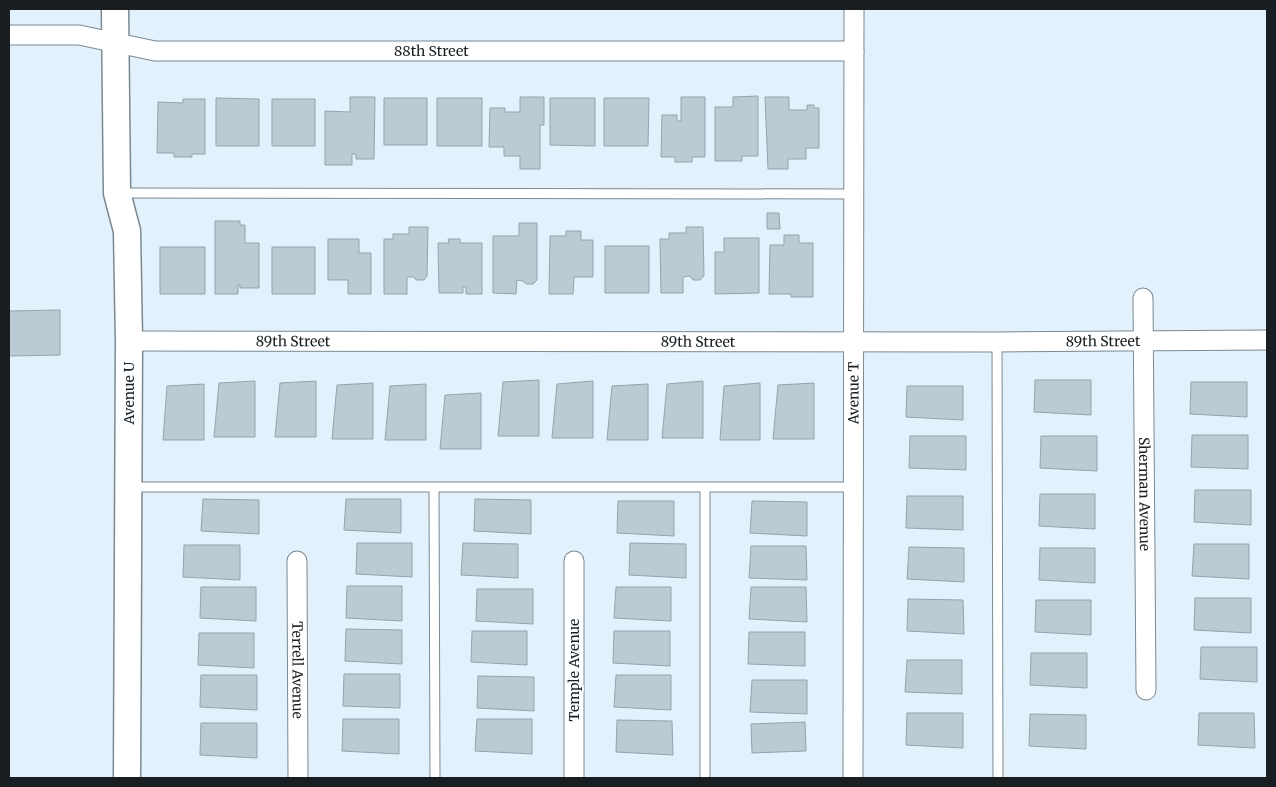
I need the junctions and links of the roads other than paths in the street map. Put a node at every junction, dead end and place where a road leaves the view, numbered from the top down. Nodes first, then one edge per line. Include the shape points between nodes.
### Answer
1 (115, 9) edge
2 (854, 9) edge
3 (9, 35) edge
4 (115, 42) junction
5 (854, 51) junction
6 (117, 193) junction
7 (854, 194) junction
8 (1143, 298) dead end
9 (1267, 340) edge
10 (129, 341) junction
11 (1142, 341) junction
12 (853, 342) junction
13 (997, 342) junction
14 (128, 487) junction
15 (434, 487) junction
16 (705, 487) junction
17 (853, 487) junction
18 (297, 561) dead end
19 (574, 561) dead end
20 (1146, 690) dead end
21 (127, 778) edge
22 (298, 778) edge
23 (435, 778) edge
24 (574, 778) edge
25 (705, 778) edge
26 (853, 778) edge
27 (998, 778) edge

1 - 4 street, Avenue U
2 - 5 street, Avenue T
3 - 4 street, 88th Street via 79,35
4 - 5 street, 88th Street via 155,51
4 - 6 street, Avenue U
5 - 7 street, Avenue T
6 - 7 lane
6 - 10 street, Avenue U via 127,231
7 - 12 street, Avenue T
8 - 11 street, Sherman Avenue
9 - 11 street, 89th Street
10 - 12 street, 89th Street
10 - 14 street, Avenue U
11 - 13 street, 89th Street
11 - 20 street, Sherman Avenue
12 - 13 street, 89th Street
12 - 17 street, Avenue T
13 - 27 lane
14 - 15 lane
14 - 21 street, Avenue U
15 - 16 lane
15 - 23 lane
16 - 17 lane
16 - 25 lane
17 - 26 street, Avenue T
18 - 22 street, Terrell Avenue
19 - 24 street, Temple Avenue

